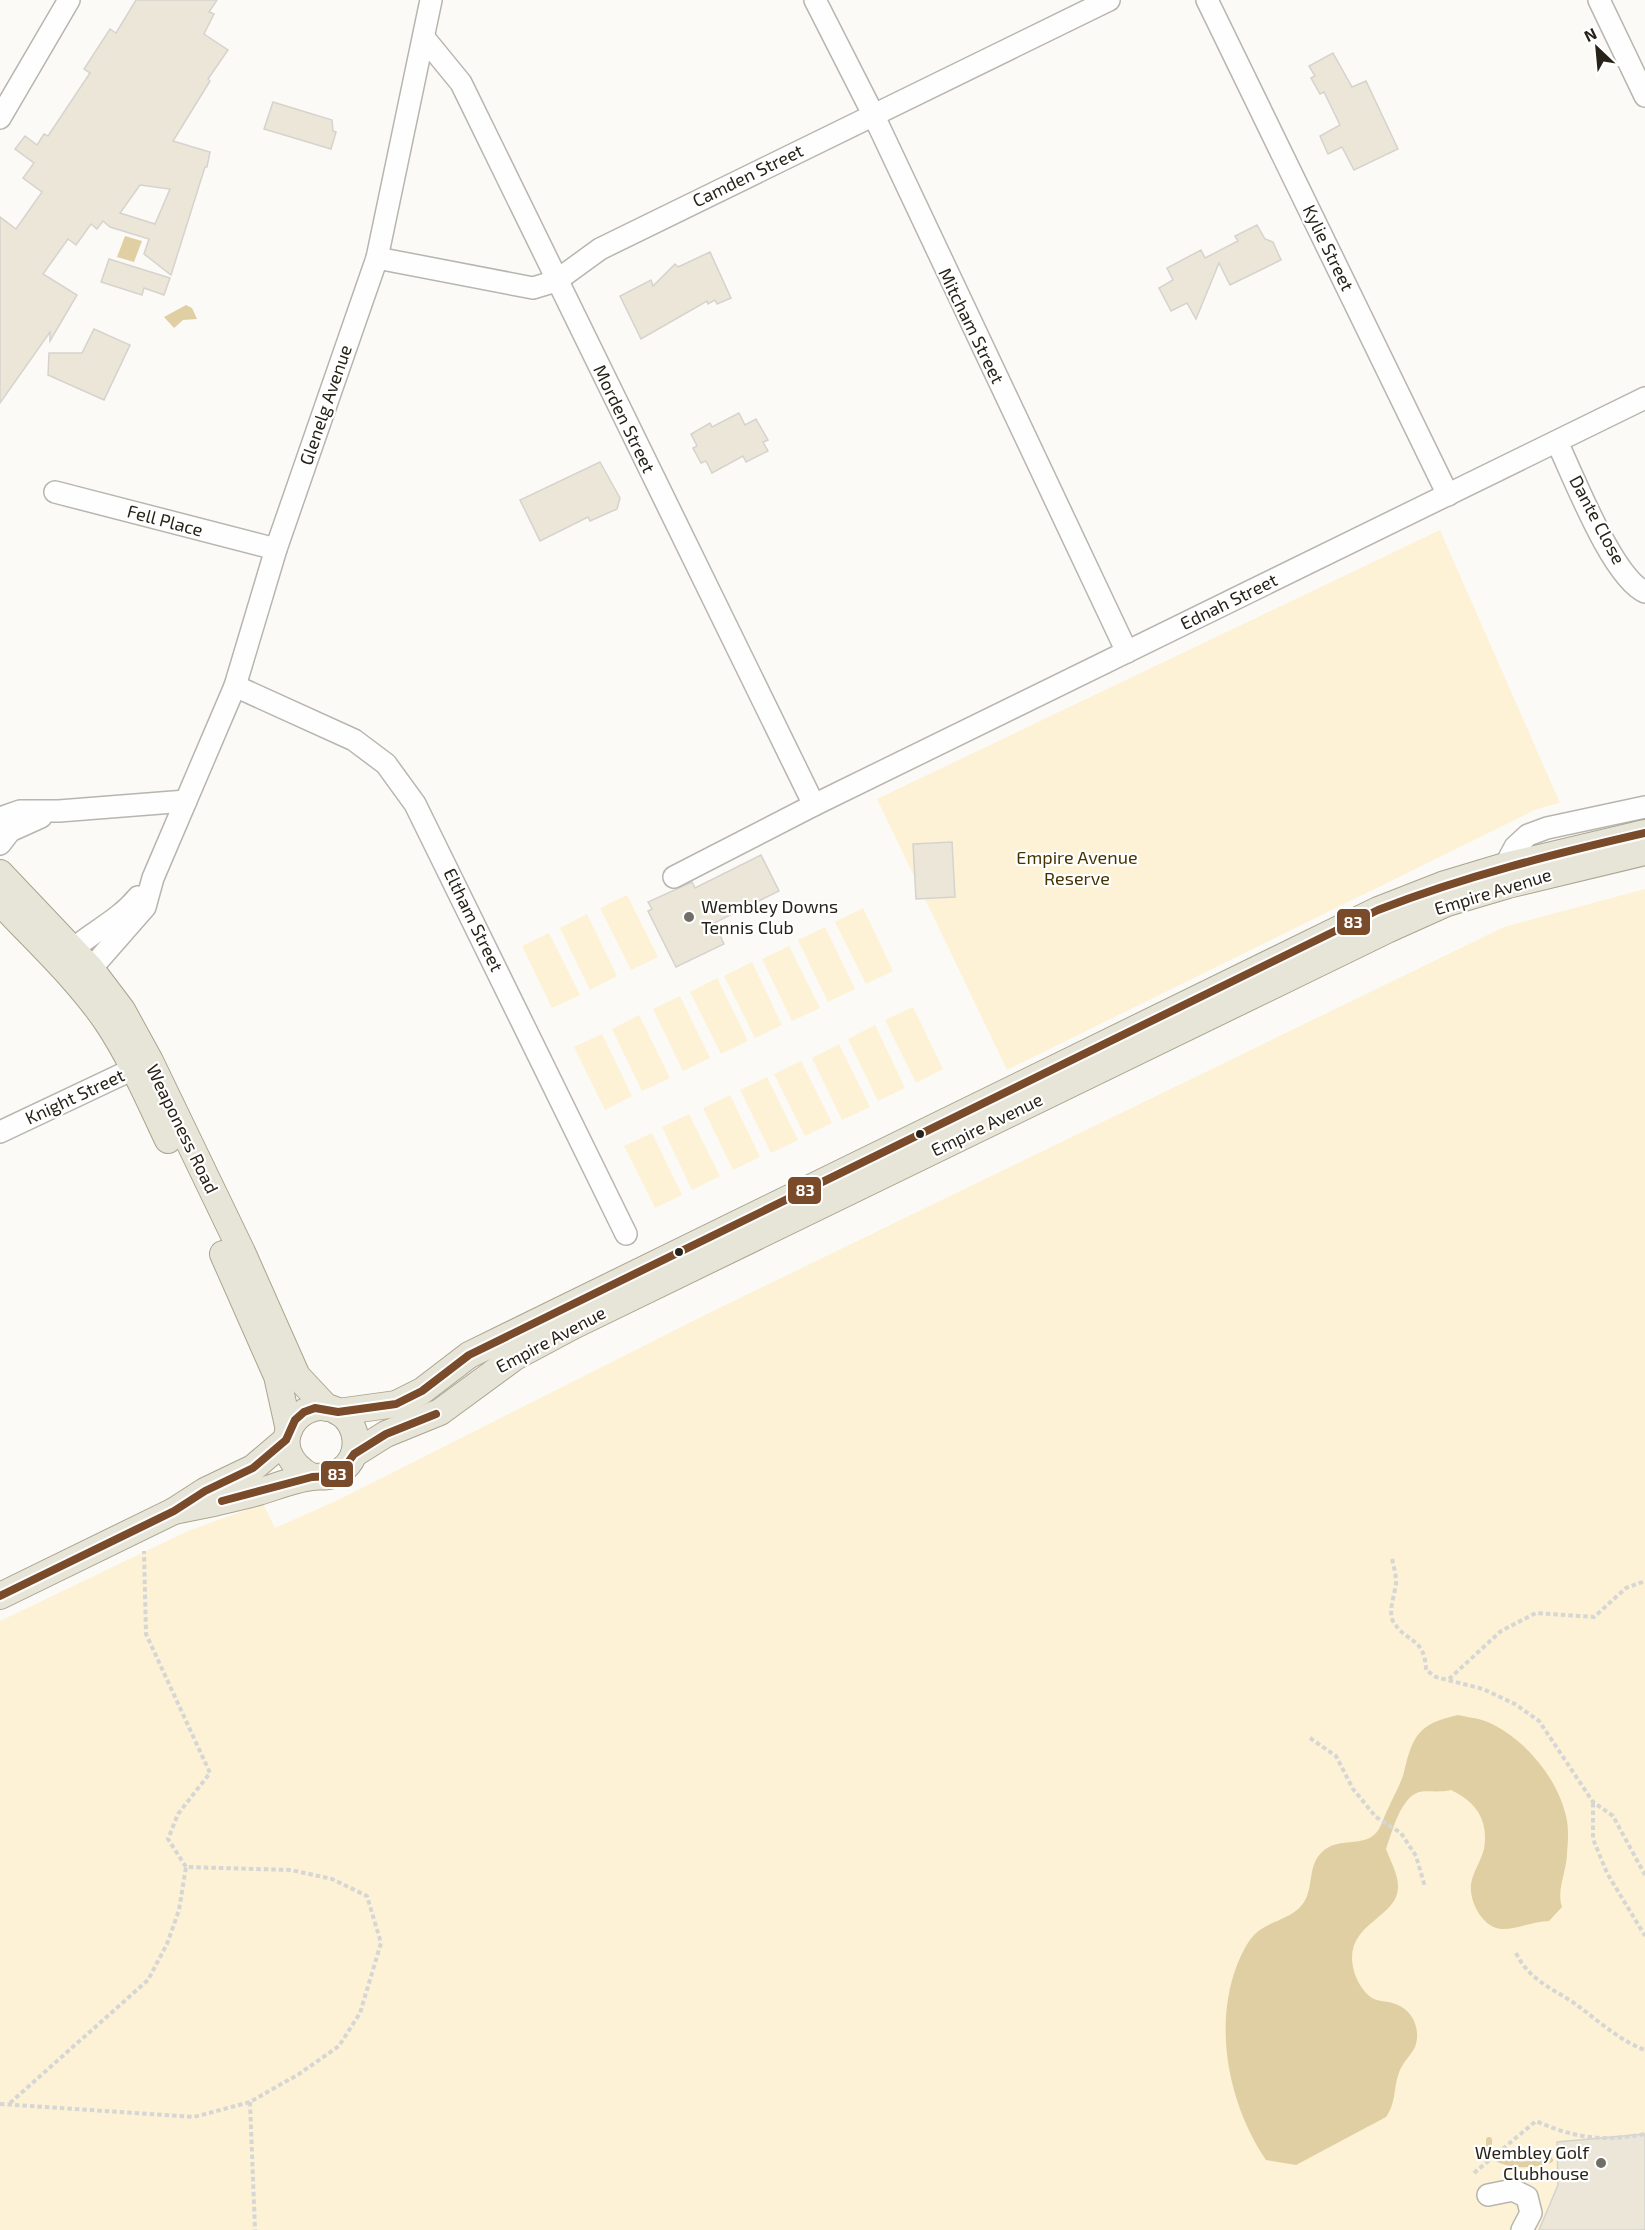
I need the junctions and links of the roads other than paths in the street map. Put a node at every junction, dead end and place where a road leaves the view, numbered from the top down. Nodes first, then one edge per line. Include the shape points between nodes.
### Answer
1 (69, 0) edge
2 (431, 0) edge
3 (815, 0) edge
4 (1109, 0) edge
5 (1207, 0) edge
6 (1599, 0) edge
7 (425, 39) junction
8 (1645, 96) edge
9 (873, 114) junction
10 (0, 118) edge
11 (377, 258) junction
12 (556, 281) junction
13 (1645, 398) edge
14 (1557, 442) junction
15 (55, 492) dead end
16 (1448, 495) junction
17 (276, 549) junction
18 (1645, 592) edge
19 (1127, 652) junction
20 (235, 686) junction
21 (186, 801) junction
22 (814, 805) junction
23 (1645, 807) edge
24 (59, 811) junction
25 (0, 818) edge
26 (1645, 833) edge
27 (0, 844) edge
28 (1645, 852) edge
29 (1505, 866) junction
30 (0, 873) edge
31 (674, 877) dead end
32 (153, 878) junction
33 (0, 902) edge
34 (65, 956) junction
35 (84, 976) junction
36 (142, 1065) junction
37 (0, 1132) edge
38 (626, 1234) dead end
39 (333, 1410) junction
40 (287, 1435) junction
41 (354, 1454) junction
42 (312, 1476) junction
43 (174, 1511) junction
44 (0, 1596) edge
45 (1488, 2195) dead end
46 (1522, 2230) edge

1 - 10 street
2 - 7 street, Glenelg Avenue
3 - 9 street, Mitcham Street
4 - 9 street, Camden Street
5 - 16 street, Kylie Street
6 - 8 street
7 - 11 street, Glenelg Avenue
7 - 12 street, Morden Street via 461,83
9 - 12 street, Camden Street via 600,249
9 - 19 street, Mitcham Street
11 - 12 street, Camden Street via 533,288
11 - 17 street, Glenelg Avenue
12 - 22 street, Morden Street
13 - 14 street, Ednah Street
14 - 16 street, Ednah Street
14 - 18 street, Dante Close via 1607,547 1635,587
15 - 17 street, Fell Place
16 - 19 street, Ednah Street
17 - 20 street, Glenelg Avenue
19 - 22 street, Ednah Street
20 - 21 street, Glenelg Avenue
20 - 38 street, Eltham Street via 354,740 386,764 415,804
21 - 24 street
21 - 32 street, Glenelg Avenue
22 - 31 street, Ednah Street
23 - 29 street via 1528,835 1515,847
24 - 25 street via 20,811
24 - 27 street via 17,827
26 - 29 main road, Empire Avenue
28 - 41 main road, Empire Avenue via 1447,903 1387,930 573,1326 515,1357 440,1412 386,1434
29 - 39 main road, Empire Avenue via 1442,885 1367,916 469,1355 422,1391 396,1404
30 - 34 main road, Weaponess Road
32 - 34 street, Glenelg Avenue via 108,925
32 - 35 street, Glenelg Avenue via 145,907
33 - 34 main road, Weaponess Road
34 - 35 main road, Weaponess Road
35 - 36 main road, Weaponess Road via 122,1010
36 - 37 street, Knight Street
36 - 39 main road, Weaponess Road via 242,1252 297,1376
36 - 40 main road, Weaponess Road via 277,1376
39 - 40 main road, Empire Avenue via 304,1412 295,1419
39 - 41 main road via 354,1430
40 - 42 main road via 288,1456 298,1469
40 - 43 main road, Empire Avenue via 253,1468
41 - 42 main road, Empire Avenue via 342,1471 323,1478
42 - 43 main road, Empire Avenue
43 - 44 main road, Empire Avenue
45 - 46 street via 1513,2190 1527,2197 1531,2213

